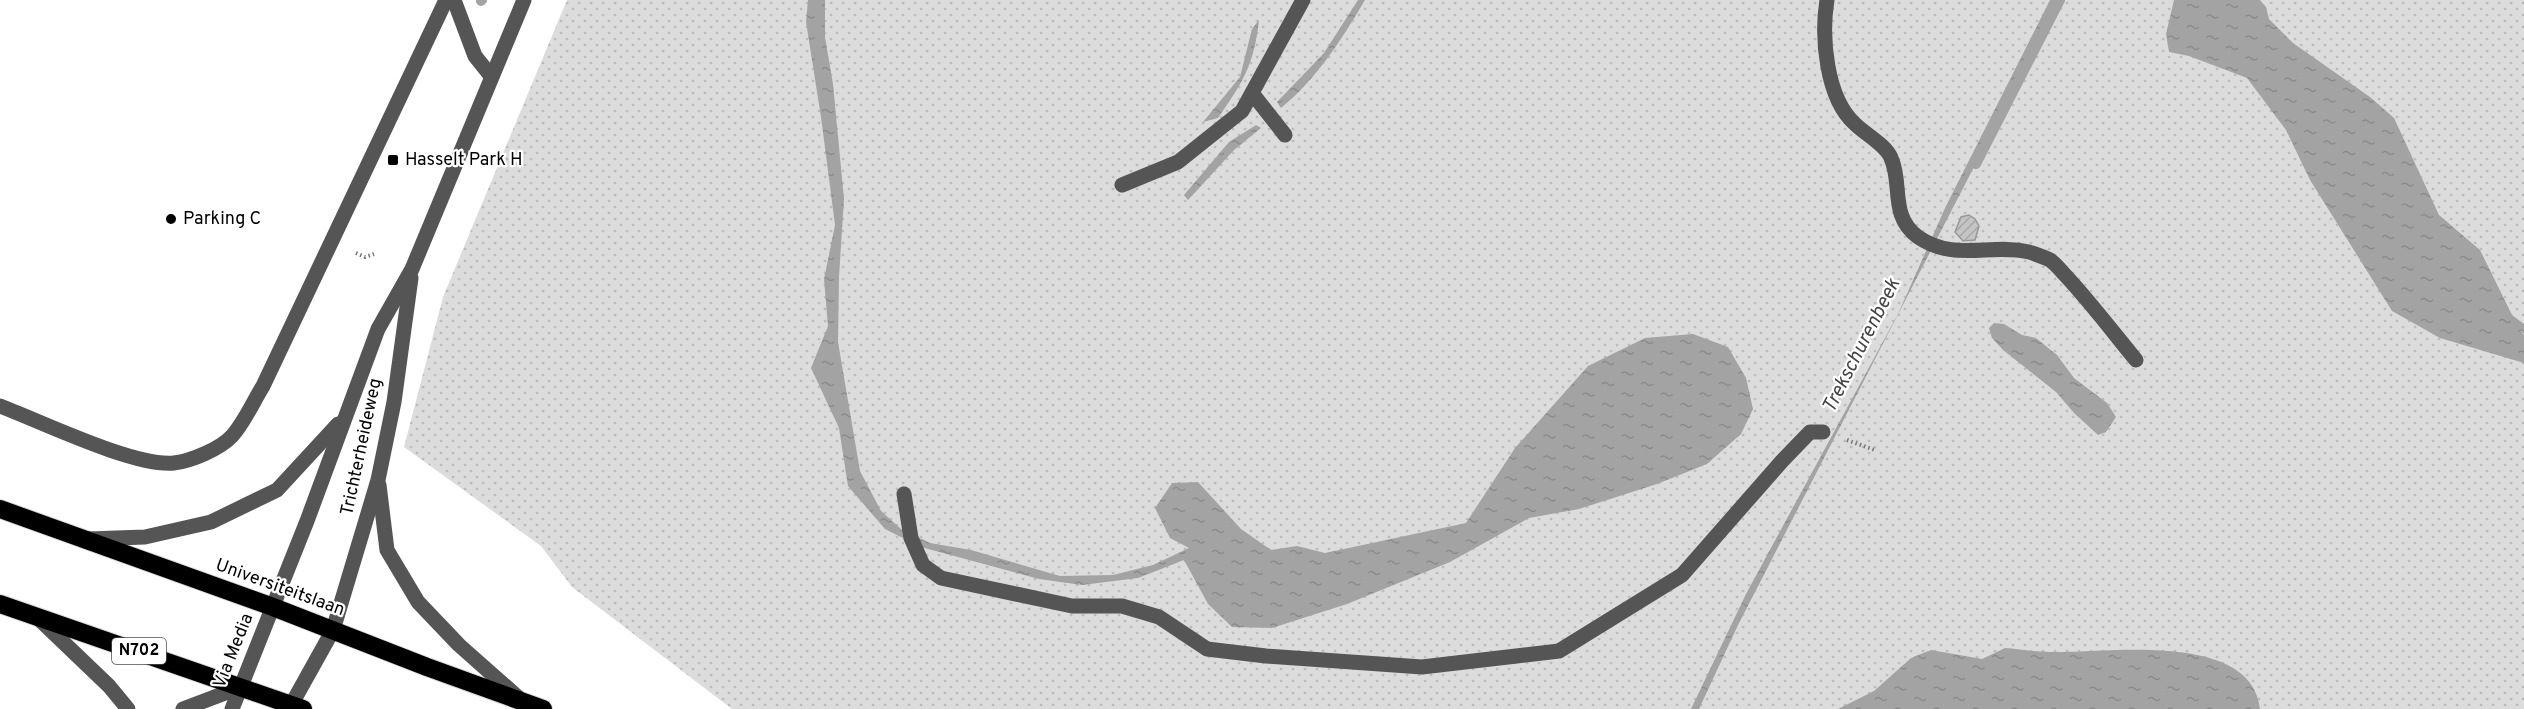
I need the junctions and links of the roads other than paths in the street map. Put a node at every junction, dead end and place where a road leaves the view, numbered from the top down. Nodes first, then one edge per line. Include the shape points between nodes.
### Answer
1 (446, 0) edge
2 (454, 0) edge
3 (524, 0) edge
4 (1304, 0) edge
5 (1827, 0) edge
6 (491, 76) junction
7 (1252, 93) junction
8 (1285, 135) dead end
9 (1122, 185) dead end
10 (412, 269) junction
11 (2136, 360) dead end
12 (0, 406) edge
13 (344, 417) junction
14 (1823, 432) dead end
15 (378, 480) junction
16 (904, 494) dead end
17 (0, 509) edge
18 (84, 539) junction
19 (0, 604) edge
20 (273, 607) junction
21 (36, 616) junction
22 (333, 630) junction
23 (241, 687) junction
24 (525, 703) junction
25 (294, 708) edge
26 (128, 709) edge
27 (183, 709) edge
28 (232, 709) edge
29 (543, 709) edge

1 - 12 street via 263,386 231,437 200,457 173,463 113,450
2 - 6 street via 476,56
3 - 6 street, Trichterheideweg
4 - 7 street
5 - 11 street via 1827,54 1832,87 1841,110 1891,156 1898,207 1918,237 1946,250 2029,252 2051,261
6 - 10 street, Trichterheideweg
7 - 8 street
7 - 9 street via 1242,111 1178,162
10 - 13 street, Trichterheideweg via 378,329
10 - 15 street, Trichterheideweg via 394,402
13 - 18 street via 277,490 211,522 145,537
13 - 20 street, Trichterheideweg
14 - 16 street via 1810,432 1682,574 1559,651 1422,667 1207,649 1159,617 1122,606 1072,606 941,578 923,565 911,538
15 - 22 street, Trichterheideweg
15 - 24 street via 387,550 418,602 459,645
17 - 18 highway, Universiteitslaan
18 - 20 highway, Universiteitslaan
19 - 21 highway, N702
20 - 22 highway, Universiteitslaan
20 - 23 street, Via Media
21 - 23 highway, N702
21 - 26 street
22 - 24 highway, Universiteitslaan
22 - 25 street
23 - 25 highway, N702
23 - 27 street
23 - 28 street, Via Media
24 - 29 highway, Universiteitslaan

